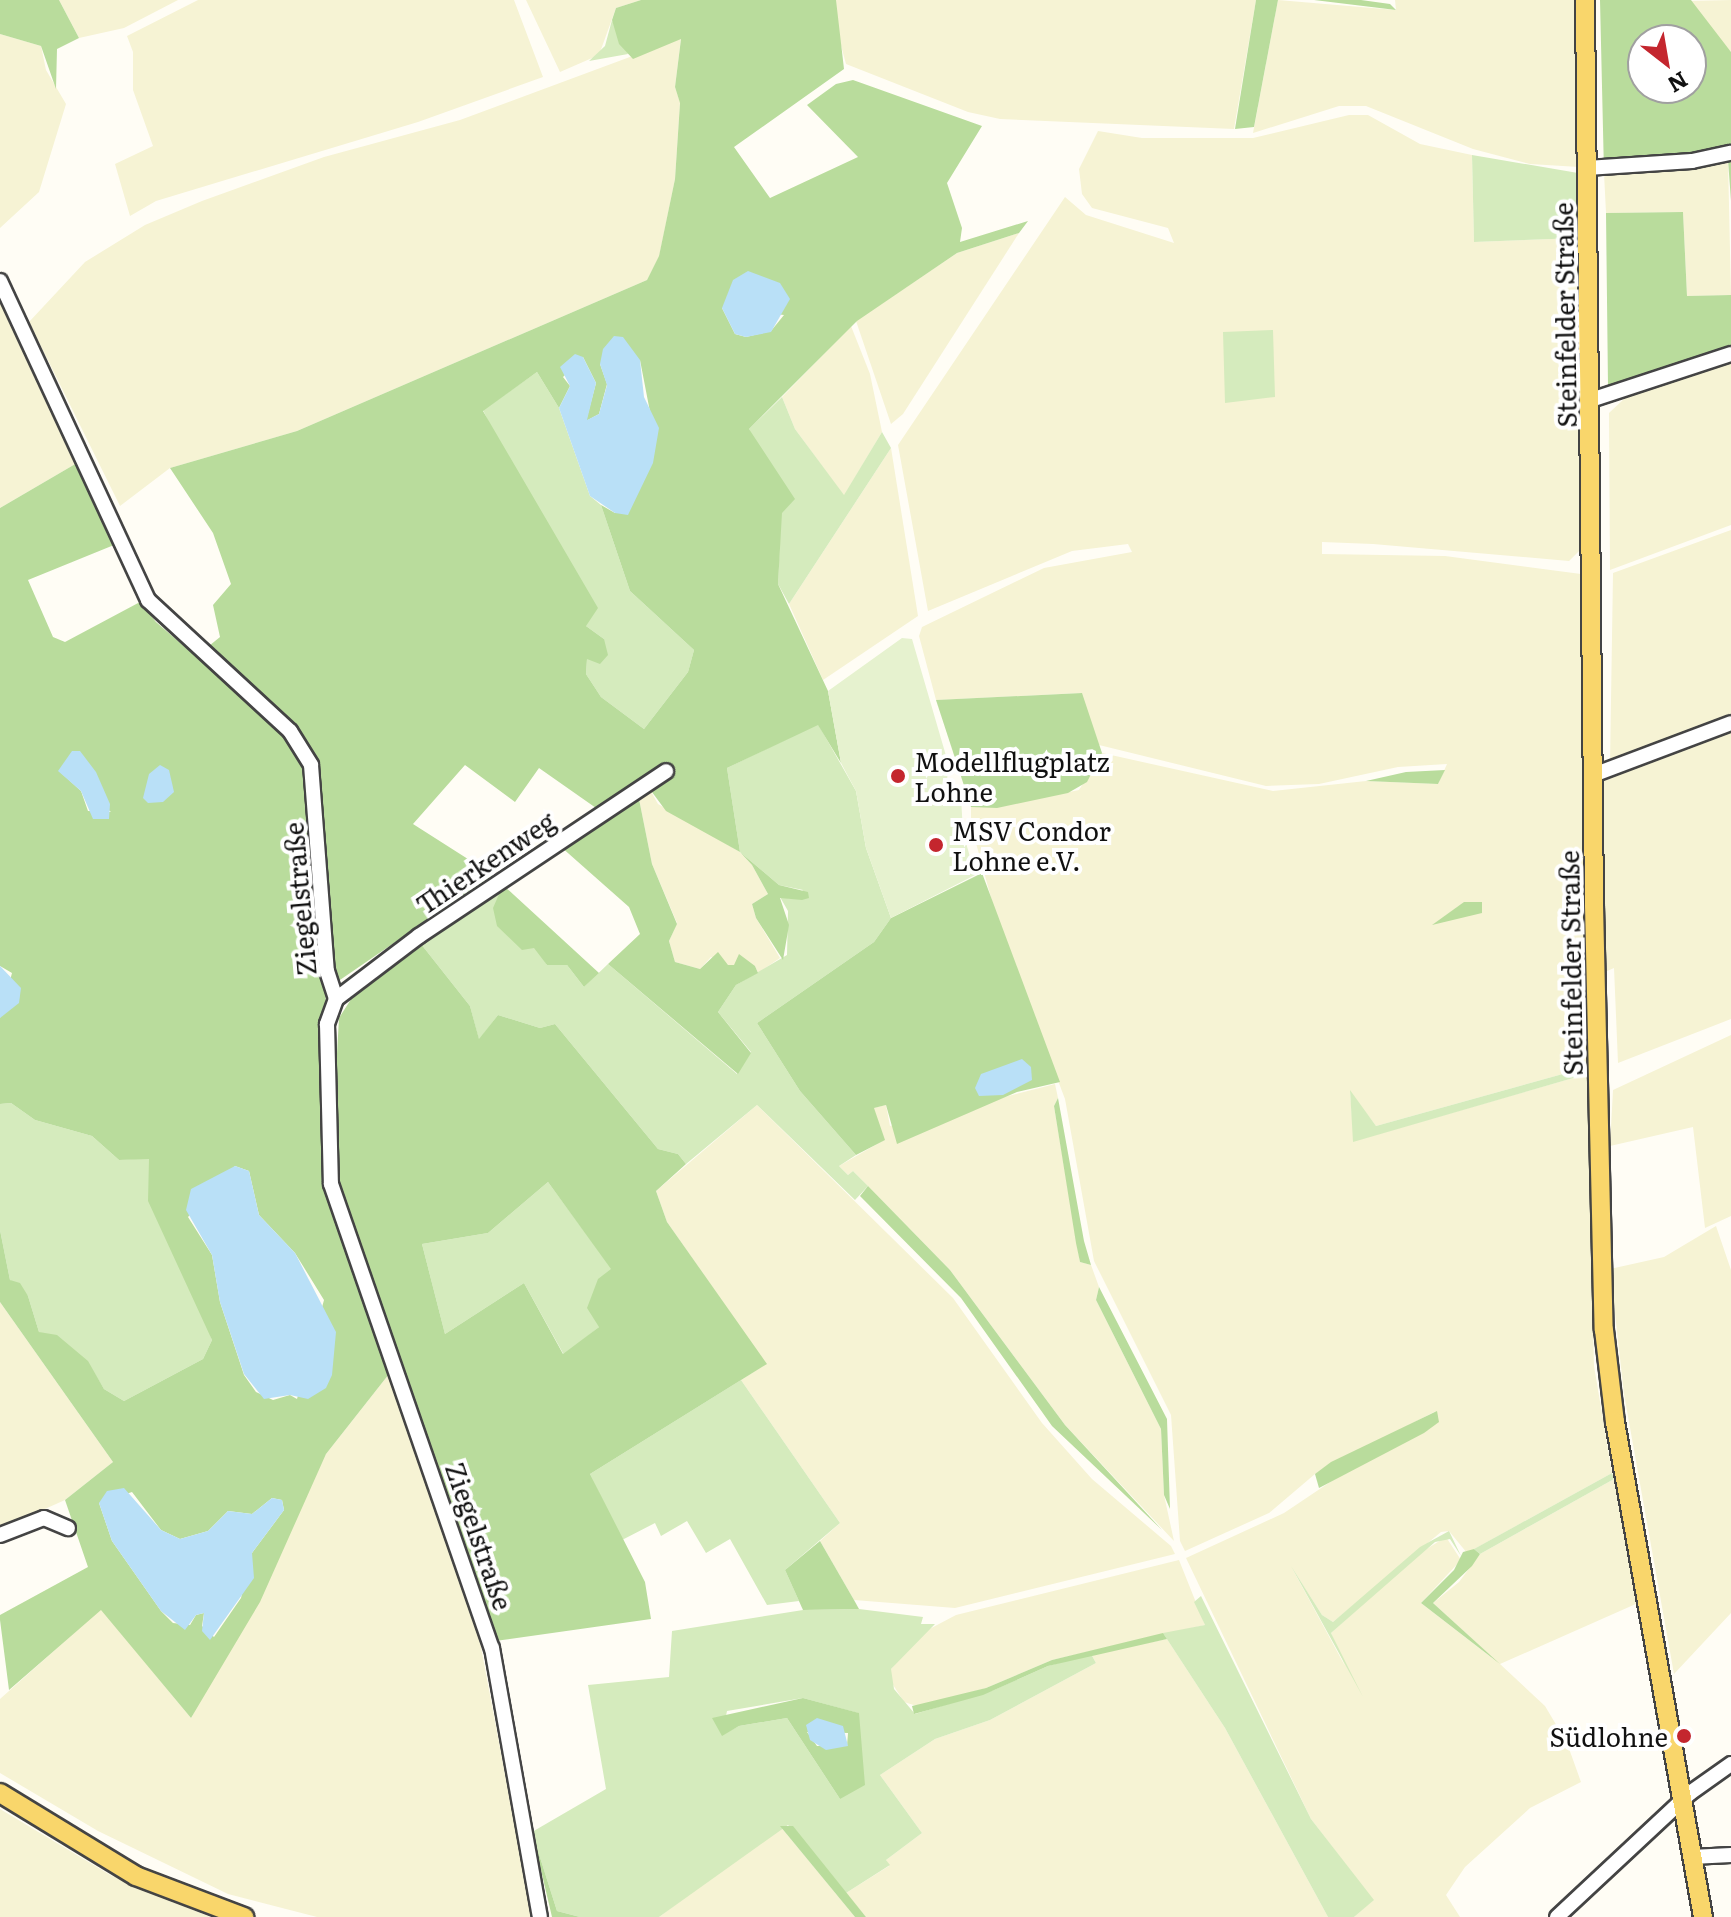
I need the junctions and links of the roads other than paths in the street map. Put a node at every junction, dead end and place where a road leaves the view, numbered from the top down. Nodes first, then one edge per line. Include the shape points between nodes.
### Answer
1 (1585, 0) edge
2 (1731, 153) edge
3 (1587, 168) junction
4 (0, 281) edge
5 (1731, 354) edge
6 (1591, 400) junction
7 (1731, 723) edge
8 (666, 771) dead end
9 (1593, 775) junction
10 (336, 999) junction
11 (68, 1528) dead end
12 (0, 1535) edge
13 (1731, 1764) edge
14 (0, 1793) edge
15 (1682, 1802) junction
16 (1731, 1855) edge
17 (1692, 1857) junction
18 (244, 1917) edge
19 (540, 1917) edge
20 (1557, 1917) edge
21 (1703, 1917) edge

1 - 3 main road, Steinfelder Straße
2 - 3 street
3 - 6 main road, Steinfelder Straße
4 - 10 street, Ziegelstraße via 148,600 301,743 311,765 327,971
5 - 6 street
6 - 9 main road, Steinfelder Straße
7 - 9 street
8 - 10 street, Thierkenweg via 431,927
9 - 15 main road, Steinfelder Straße via 1604,1330
10 - 19 street, Ziegelstraße via 327,1024 331,1184 492,1648
11 - 12 street via 44,1518
13 - 15 street
14 - 18 main road via 136,1876
15 - 17 main road, Steinfelder Straße
15 - 20 street
16 - 17 street
17 - 21 main road, Steinfelder Straße

